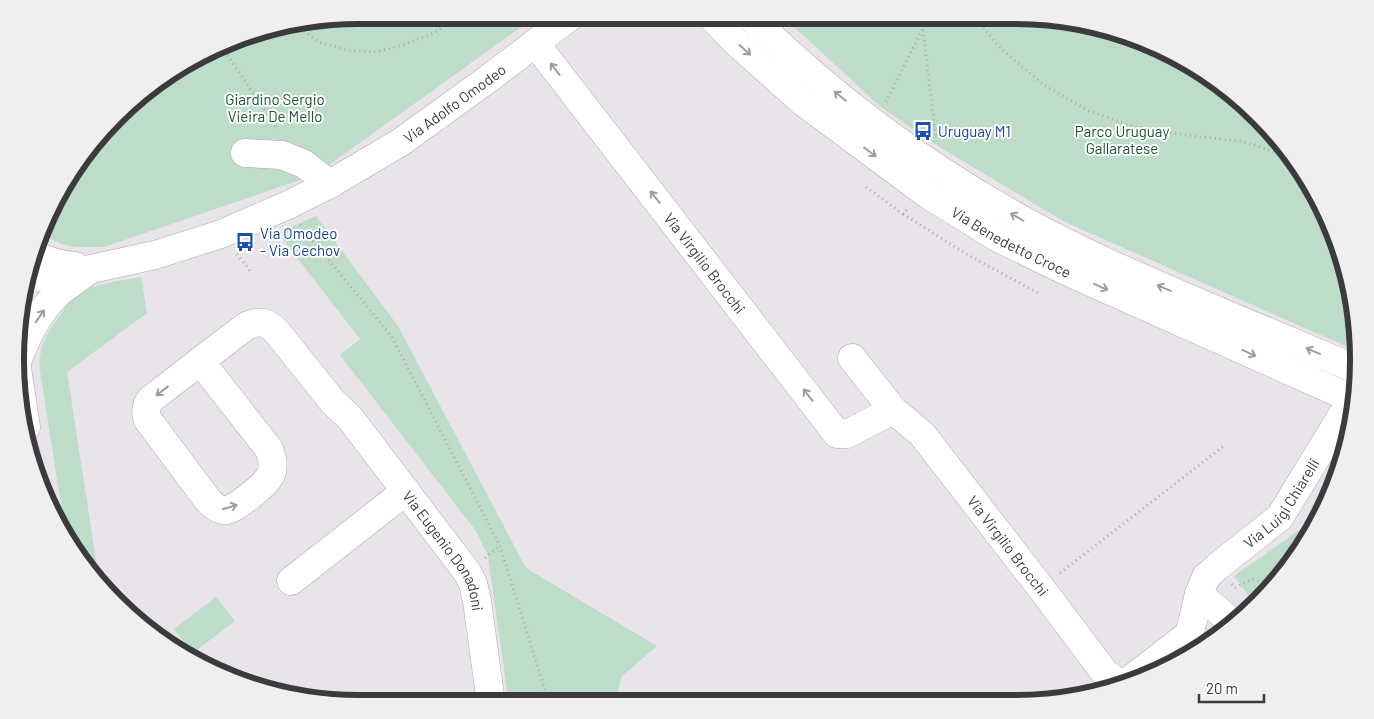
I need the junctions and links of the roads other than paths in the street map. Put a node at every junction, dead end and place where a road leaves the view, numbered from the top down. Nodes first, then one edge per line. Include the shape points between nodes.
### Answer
1 (560, 24) edge
2 (719, 24) edge
3 (758, 24) edge
4 (535, 43) junction
5 (245, 153) dead end
6 (330, 184) junction
7 (40, 258) edge
8 (91, 268) junction
9 (34, 278) edge
10 (24, 342) edge
11 (852, 358) dead end
12 (200, 361) junction
13 (1350, 367) edge
14 (1348, 393) edge
15 (893, 410) junction
16 (1346, 411) edge
17 (406, 491) junction
18 (291, 581) dead end
19 (1199, 594) junction
20 (1228, 619) edge
21 (1143, 670) edge
22 (1114, 680) edge
23 (489, 695) edge

1 - 4 street, Via Adolfo Omodeo
2 -> 14 street, Via Benedetto Croce via 803,102 930,196 1000,239 1068,272
13 -> 3 street, Via Benedetto Croce via 1156,285 981,196 875,123
4 - 6 street, Via Adolfo Omodeo via 401,142
15 -> 4 street, Via Virgilio Brocchi via 847,434 837,434
5 - 6 street via 282,155 304,164
6 - 8 street, Via Adolfo Omodeo via 221,234 154,255
7 - 8 street via 63,265
8 - 9 street, Via Adolfo Omodeo
10 -> 8 street, Via Adolfo Omodeo via 41,314 59,293
11 - 15 street, Via Virgilio Brocchi
12 -> 12 street via 151,399 146,414 212,505 227,510 243,502 266,481 271,475 273,458
12 - 17 street, Via Eugenio Donadoni via 246,326 263,322 270,325 332,401 350,418
15 - 22 street, Via Virgilio Brocchi via 922,434 1105,673
16 - 19 street, Via Luigi Chiarelli via 1280,517 1216,567 1206,577
17 - 18 street
17 - 23 street, Via Eugenio Donadoni via 473,583
19 - 20 street
19 - 21 street, Via Luigi Chiarelli via 1188,635

